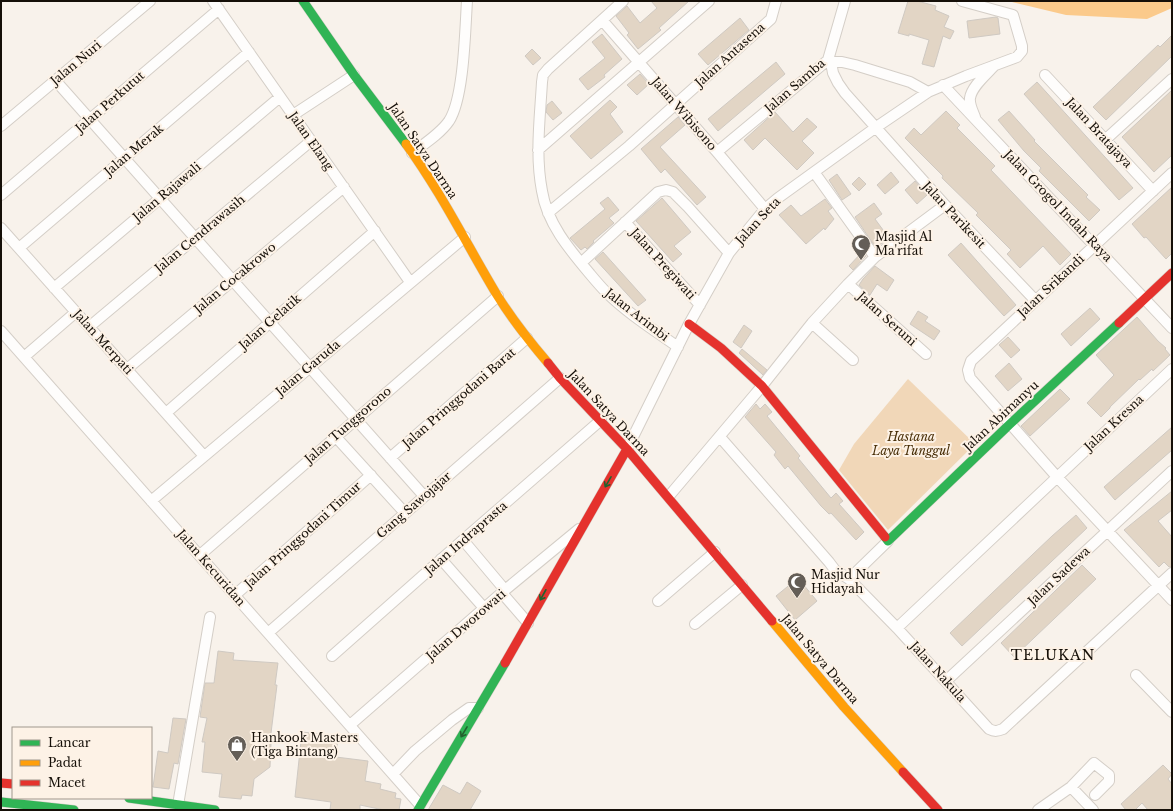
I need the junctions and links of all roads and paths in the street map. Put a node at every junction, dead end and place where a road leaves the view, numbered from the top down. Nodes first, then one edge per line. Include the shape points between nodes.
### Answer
1 (150, 1) edge
2 (303, 1) edge
3 (467, 1) edge
4 (623, 1) edge
5 (709, 1) edge
6 (776, 1) edge
7 (845, 1) edge
8 (962, 1) edge
9 (216, 5) edge
10 (602, 20) junction
11 (249, 52) junction
12 (829, 61) junction
13 (638, 62) junction
14 (995, 65) junction
15 (354, 75) junction
16 (1045, 75) dead end
17 (1172, 79) edge
18 (55, 80) junction
19 (943, 85) junction
20 (928, 92) junction
21 (280, 96) junction
22 (676, 104) junction
23 (293, 115) junction
24 (90, 119) junction
25 (978, 123) junction
26 (1, 126) edge
27 (875, 128) junction
28 (1105, 140) junction
29 (311, 141) junction
30 (538, 150) junction
31 (717, 152) junction
32 (412, 154) junction
33 (124, 158) junction
34 (814, 172) junction
35 (1172, 173) edge
36 (344, 187) junction
37 (1153, 191) junction
38 (1, 195) edge
39 (160, 198) junction
40 (945, 205) junction
41 (765, 209) junction
42 (548, 213) junction
43 (625, 222) junction
44 (1, 228) edge
45 (375, 231) junction
46 (465, 236) junction
47 (195, 238) junction
48 (1095, 245) junction
49 (19, 248) junction
50 (729, 253) junction
51 (875, 257) junction
52 (581, 263) junction
53 (1172, 273) edge
54 (232, 280) junction
55 (410, 282) junction
56 (848, 284) junction
57 (54, 288) junction
58 (498, 296) junction
59 (1145, 298) junction
60 (1035, 300) junction
61 (700, 305) junction
62 (76, 312) junction
63 (270, 322) junction
64 (812, 323) junction
65 (689, 324) junction
66 (89, 327) junction
67 (1172, 328) edge
68 (1, 331) edge
69 (527, 338) junction
70 (678, 347) junction
71 (926, 354) dead end
72 (24, 357) junction
73 (853, 360) dead end
74 (310, 367) junction
75 (127, 369) junction
76 (1172, 369) edge
77 (560, 378) junction
78 (762, 386) junction
79 (166, 413) junction
80 (356, 419) junction
81 (601, 420) junction
82 (1010, 424) junction
83 (335, 436) junction
84 (720, 437) junction
85 (627, 449) junction
86 (204, 456) junction
87 (390, 458) junction
88 (1172, 471) edge
89 (371, 475) junction
90 (1056, 477) junction
91 (424, 496) junction
92 (669, 496) junction
93 (151, 501) junction
94 (405, 513) junction
95 (583, 526) junction
96 (1107, 531) junction
97 (463, 540) junction
98 (888, 541) junction
99 (715, 552) junction
100 (200, 555) junction
101 (441, 559) junction
102 (1172, 573) edge
103 (849, 579) junction
104 (742, 585) junction
105 (1159, 585) junction
106 (504, 592) junction
107 (235, 596) junction
108 (1172, 600) edge
109 (658, 601) dead end
110 (484, 608) junction
111 (210, 617) dead end
112 (528, 623) junction
113 (695, 624) dead end
114 (897, 628) junction
115 (268, 633) junction
116 (332, 656) dead end
117 (1136, 675) dead end
118 (946, 681) junction
119 (478, 708) junction
120 (1172, 712) edge
121 (350, 726) junction
122 (392, 774) junction
123 (1, 783) edge
124 (12, 784) edge
125 (1071, 787) junction
126 (1095, 795) dead end
127 (136, 799) edge
128 (22, 801) edge
129 (1, 802) edge
130 (178, 805) junction
131 (419, 808) edge
132 (74, 810) edge
133 (215, 810) edge
134 (938, 810) edge
135 (1038, 810) edge
136 (1093, 810) edge

1 - 18 street, Jalan Nuri
2 - 15 main road, Jalan Satya Darma
3 - 32 street via 457,104 449,122
4 - 10 street, Jalan Arimbi
5 - 13 street
6 - 22 street, Jalan Antasena via 771,18
7 - 12 street, Jalan Samba
8 - 14 street, Jalan Seta via 1013,15 1022,51 1017,57
9 - 11 street, Jalan Elang
9 - 24 street, Jalan Perkutut
10 - 13 street, Jalan Wibisono
10 - 30 street, Jalan Arimbi via 543,75
11 - 21 street, Jalan Elang
11 - 33 street, Jalan Merak
12 - 20 street via 855,65 910,82
12 - 27 street, Jalan Parikesit via 838,83
12 - 31 street, Jalan Samba
13 - 22 street, Jalan Wibisono
13 - 30 street
14 - 19 street, Jalan Seta
14 - 25 street via 976,86 970,99
15 - 23 street
15 - 32 main road, Jalan Satya Darma
16 - 28 street, Jalan Bratajaya
17 - 28 street
18 - 24 street
18 - 26 street, Jalan Nuri
19 - 20 street, Jalan Seta
19 - 25 street, Jalan Grogol Indah Raya
20 - 27 street, Jalan Seta
21 - 23 street, Jalan Elang
21 - 39 street, Jalan Rajawali
22 - 31 street, Jalan Wibisono
22 - 42 street, Jalan Antasena
23 - 29 street, Jalan Elang
24 - 33 street
24 - 38 street, Jalan Perkutut
25 - 48 street, Jalan Grogol Indah Raya
27 - 34 street, Jalan Seta
27 - 40 street, Jalan Parikesit
28 - 37 street, Jalan Bratajaya
29 - 36 street, Jalan Elang
29 - 47 street, Jalan Cendrawasih
30 - 42 street, Jalan Arimbi via 542,192
31 - 41 street, Jalan Wibisono
32 - 46 main road, Jalan Satya Darma
33 - 39 street
33 - 49 street, Jalan Merak
34 - 41 street, Jalan Seta
34 - 51 street
35 - 37 street, Jalan Srikandi
36 - 45 street, Jalan Elang
36 - 54 street, Jalan Cocakrowo
37 - 48 street, Jalan Srikandi
39 - 47 street
39 - 57 street, Jalan Rajawali
40 - 51 street
40 - 60 street, Jalan Parikesit
41 - 50 street, Jalan Seta
42 - 52 street, Jalan Arimbi
43 - 50 street via 658,192 673,192
43 - 52 street
43 - 61 street, Jalan Pregiwati
44 - 49 street, Jalan Merpati
45 - 55 street, Jalan Elang
45 - 63 street, Jalan Gelatik
46 - 55 street, Jalan Garuda
46 - 58 main road, Jalan Satya Darma
47 - 54 street
47 - 66 street, Jalan Cendrawasih
48 - 59 street, Jalan Grogol Indah Raya
48 - 60 street, Jalan Srikandi
49 - 57 street, Jalan Merpati
50 - 61 street, Jalan Seta
51 - 56 street
52 - 70 street, Jalan Arimbi via 606,292
53 - 59 main road, Jalan Abimanyu
54 - 63 street
54 - 75 street, Jalan Cocakrowo
55 - 74 street, Jalan Garuda
56 - 64 street
56 - 71 street, Jalan Seruni
57 - 62 street, Jalan Merpati
58 - 69 main road, Jalan Satya Darma
58 - 80 street, Jalan Tunggorono
59 - 67 street, Jalan Grogol Indah Raya
59 - 82 main road, Jalan Abimanyu
60 - 82 street, Jalan Srikandi via 971,361 968,370 970,378
61 - 65 street, Jalan Seta
62 - 66 street, Jalan Merpati
62 - 72 street
63 - 74 street
63 - 79 street, Jalan Gelatik
64 - 73 street
64 - 78 street
65 - 70 street, Jalan Seta
65 - 78 main road
66 - 75 street, Jalan Merpati
68 - 72 street, Jalan Kecuridan
69 - 77 main road, Jalan Satya Darma
69 - 87 street, Jalan Pringgodani Barat
70 - 85 street, Jalan Seta
72 - 93 street, Jalan Kecuridan
74 - 80 street
74 - 86 street, Jalan Garuda
75 - 79 street, Jalan Merpati
76 - 90 street, Jalan Kresna
77 - 81 main road, Jalan Satya Darma
77 - 91 street, Gang Sawojajar
78 - 84 street
78 - 98 main road
79 - 86 street, Jalan Merpati
80 - 83 street, Jalan Tunggorono
80 - 87 street
81 - 85 main road, Jalan Satya Darma
81 - 97 street, Jalan Indraprasta
82 - 90 street
82 - 98 main road, Jalan Abimanyu
83 - 89 street
83 - 100 street, Jalan Tunggorono
84 - 92 street
84 - 103 street, Jalan Nakula via 829,562 841,575
85 - 92 main road, Jalan Satya Darma
85 -> 95 main road
86 - 93 street, Jalan Garuda
87 - 91 street
88 - 96 street, Jalan Sadewa
89 - 94 street
89 - 107 street, Jalan Pringgodani Timur
90 - 96 street
90 - 114 street, Jalan Kresna
91 - 94 street, Gang Sawojajar
92 - 99 main road, Jalan Satya Darma
93 - 100 street, Jalan Kecuridan
94 - 115 street, Gang Sawojajar
95 - 106 street, Jalan Dworowati
95 -> 112 main road
96 - 105 street
96 - 118 street, Jalan Sadewa
97 - 101 street, Jalan Indraprasta
97 - 106 street
98 - 103 street
99 - 104 main road, Jalan Satya Darma
99 - 109 street
100 - 107 street, Jalan Kecuridan
101 - 110 street
101 - 116 street, Jalan Indraprasta
102 - 105 street, Jalan Nakula
103 - 114 street, Jalan Nakula
104 - 113 street
104 - 134 main road, Jalan Satya Darma via 844,707
105 - 108 street
105 - 118 street, Jalan Nakula via 1003,729 989,729
106 - 110 street, Jalan Dworowati
106 - 112 street
107 - 115 street, Jalan Kecuridan
110 - 121 street, Jalan Dworowati
111 - 130 street
112 - 119 main road
114 - 118 street, Jalan Nakula
115 - 121 street, Jalan Kecuridan
117 - 120 street
119 - 122 street via 469,708 452,720
119 -> 131 main road
121 - 122 street, Jalan Kecuridan
122 - 131 street, Jalan Kecuridan
123 - 124 main road
125 - 126 street via 1094,763 1110,778
125 - 135 street
125 - 136 street
127 - 130 main road
128 - 129 main road
128 - 132 main road
130 - 133 main road

